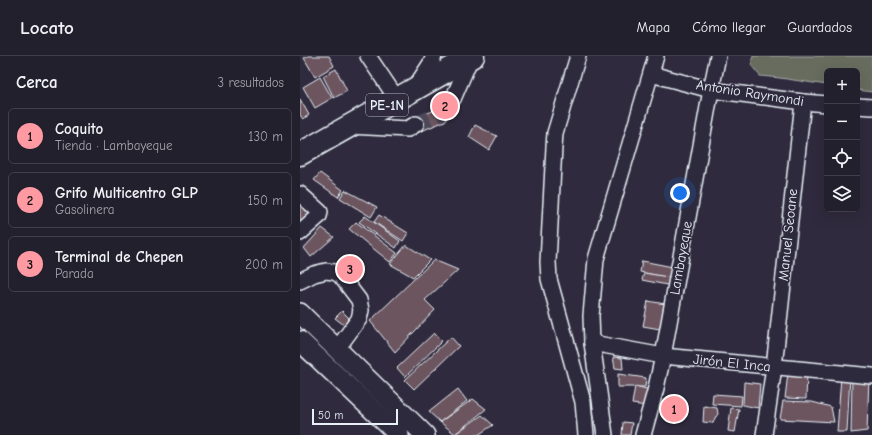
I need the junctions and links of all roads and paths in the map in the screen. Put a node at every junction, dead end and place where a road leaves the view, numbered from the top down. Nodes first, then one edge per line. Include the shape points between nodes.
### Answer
1 (368, 56) edge
2 (434, 56) edge
3 (472, 56) edge
4 (578, 56) edge
5 (656, 56) edge
6 (718, 56) edge
7 (651, 74) junction
8 (711, 90) junction
9 (405, 95) junction
10 (453, 99) tunnel mouth
11 (802, 102) junction
12 (824, 104) edge
13 (860, 106) edge
14 (872, 107) edge
15 (416, 124) tunnel mouth
16 (349, 126) junction
17 (300, 154) edge
18 (300, 194) edge
19 (300, 233) edge
20 (300, 280) edge
21 (300, 313) edge
22 (331, 343) junction
23 (592, 343) junction
24 (306, 347) edge
25 (663, 356) junction
26 (774, 367) junction
27 (872, 376) edge
28 (399, 435) edge
29 (425, 435) edge
30 (586, 435) edge
31 (605, 435) edge
32 (643, 435) edge
33 (764, 435) edge

1 - 9 street
2 - 9 street
3 - 9 highway, PE-1N
3 - 10 street
4 - 30 street via 555,133 548,262 549,279 583,402
5 - 7 street
6 - 8 street, Lambayeque
7 - 8 street, Antonio Raymondi
7 - 23 street via 596,259 591,316
8 - 11 street, Antonio Raymondi
8 - 25 street, Lambayeque
9 - 16 highway, PE-1N
11 - 12 street, Antonio Raymondi
11 - 26 street, Manuel Seoane
13 - 14 street
15 - 16 street via 408,129
16 - 17 highway, PE-1N
18 - 19 street via 320,212 319,216
20 - 22 street via 326,271 334,272 340,275 359,300 359,319
21 - 22 main road
22 - 24 main road
22 - 29 main road
23 - 25 street, Jirón El Inca
23 - 31 street
24 - 28 main road
25 - 26 street, Jirón El Inca
25 - 32 street, Lambayeque
26 - 27 street, Jirón El Inca
26 - 33 street, Manuel Seoane

